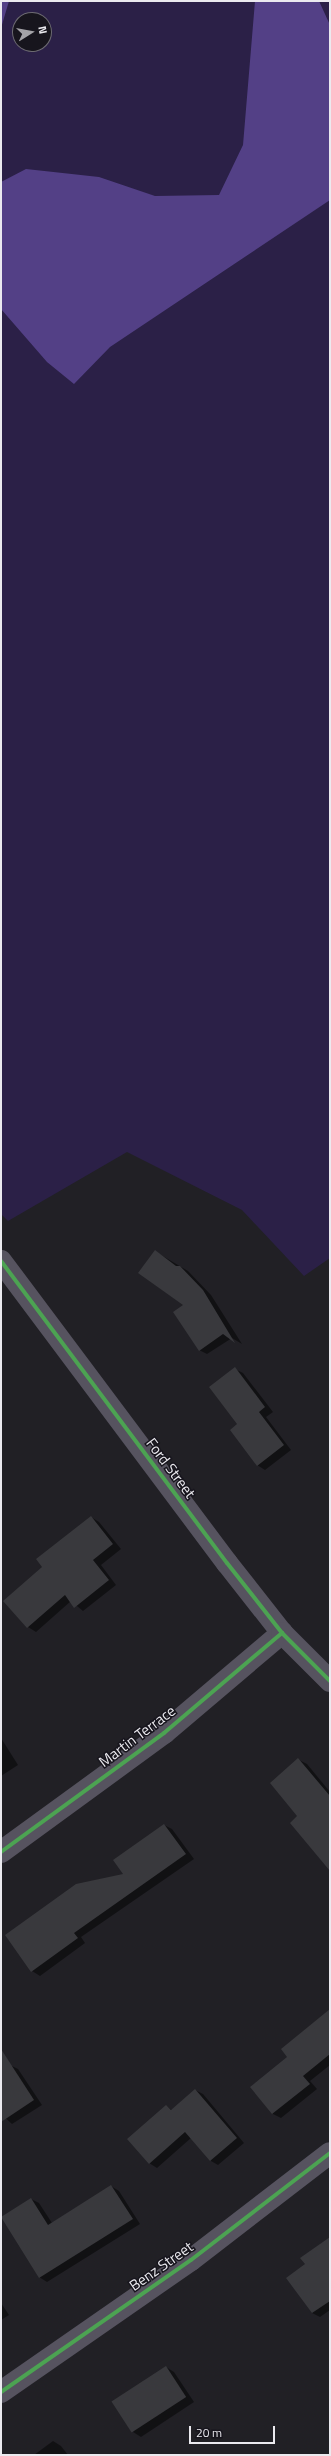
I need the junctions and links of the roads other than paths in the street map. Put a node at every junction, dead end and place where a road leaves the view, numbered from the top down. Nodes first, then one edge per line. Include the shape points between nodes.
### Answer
1 (1, 1261) edge
2 (282, 1633) junction
3 (330, 1681) edge
4 (1, 1852) edge
5 (330, 2153) edge
6 (1, 2392) edge

1 - 2 street, Ford Street
2 - 3 street, Ford Street
2 - 4 street, Martin Terrace via 164,1733
5 - 6 street, Benz Street via 191,2260

